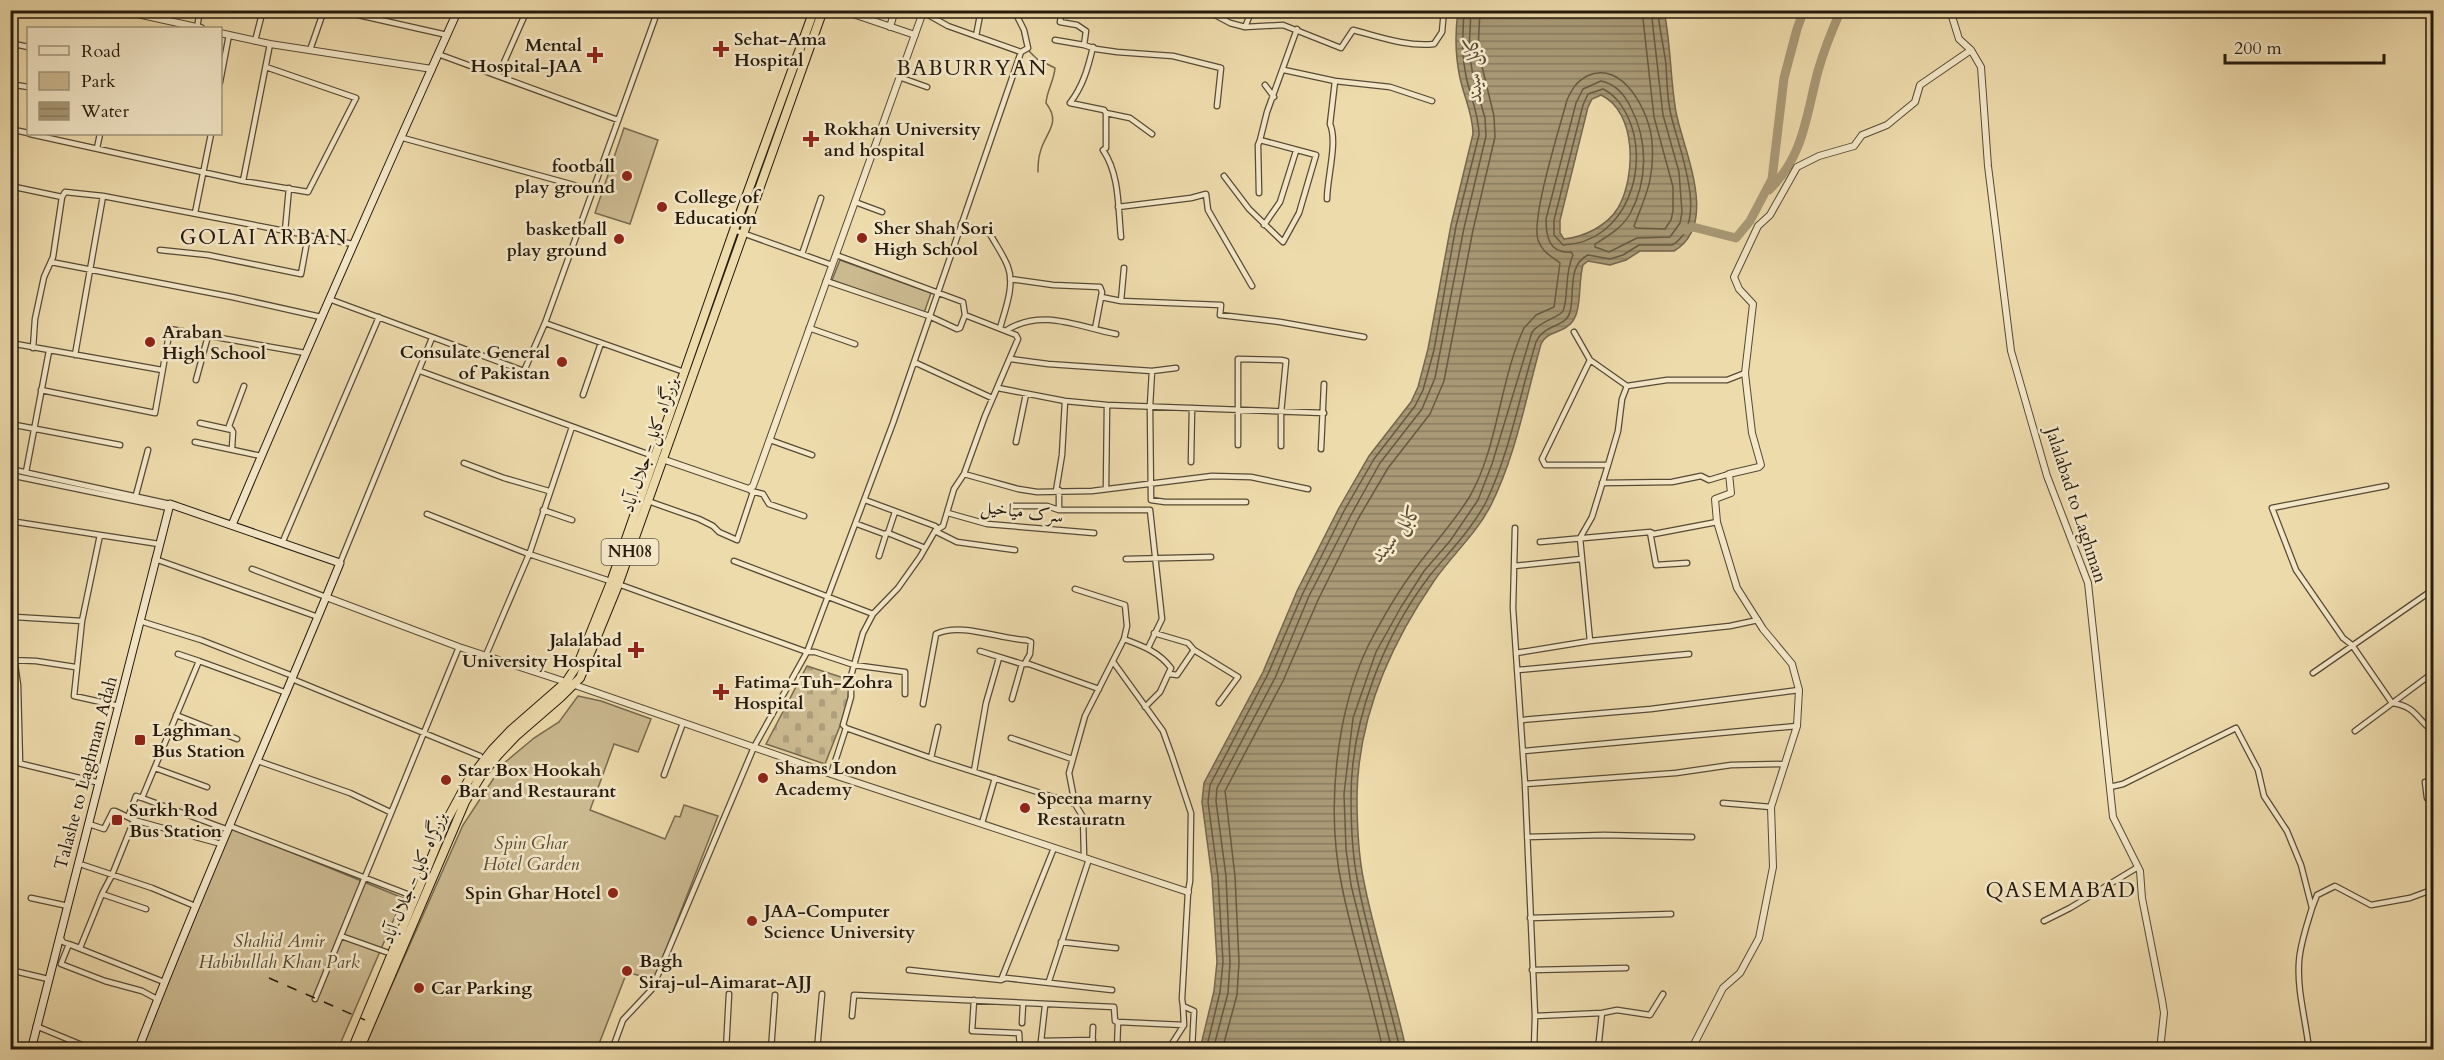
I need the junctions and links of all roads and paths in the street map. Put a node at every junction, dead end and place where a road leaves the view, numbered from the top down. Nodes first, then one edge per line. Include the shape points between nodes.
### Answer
1 (119, 10) edge
2 (200, 10) edge
3 (263, 10) edge
4 (324, 10) edge
5 (336, 10) edge
6 (458, 10) edge
7 (526, 10) edge
8 (658, 10) edge
9 (814, 10) edge
10 (823, 10) edge
11 (841, 10) edge
12 (896, 10) edge
13 (981, 10) edge
14 (1014, 10) edge
15 (1062, 10) edge
16 (1191, 10) edge
17 (1252, 10) edge
18 (1444, 10) edge
19 (1950, 10) edge
20 (921, 11) edge
21 (368, 13) edge
22 (152, 14) edge
23 (196, 27) edge
24 (199, 27) edge
25 (890, 27) junction
26 (1245, 27) junction
27 (1297, 29) junction
28 (222, 33) edge
29 (230, 35) junction
30 (447, 35) junction
31 (915, 35) junction
32 (976, 36) junction
33 (255, 40) junction
34 (1055, 40) dead end
35 (10, 43) edge
36 (270, 44) junction
37 (1084, 45) junction
38 (27, 47) edge
39 (1093, 47) junction
40 (310, 50) junction
41 (1025, 50) junction
42 (1971, 50) junction
43 (438, 54) junction
44 (266, 67) junction
45 (432, 69) junction
46 (1284, 70) junction
47 (222, 73) edge
48 (498, 76) junction
49 (899, 77) junction
50 (1335, 81) junction
51 (10, 84) edge
52 (1265, 85) dead end
53 (27, 87) edge
54 (927, 87) dead end
55 (1274, 97) junction
56 (1432, 101) dead end
57 (1217, 106) dead end
58 (1106, 113) junction
59 (618, 120) junction
60 (10, 129) edge
61 (27, 133) edge
62 (1152, 134) dead end
63 (38, 135) edge
64 (100, 135) edge
65 (211, 135) edge
66 (403, 138) junction
67 (1260, 140) junction
68 (97, 148) junction
69 (1296, 151) junction
70 (204, 171) junction
71 (1224, 176) dead end
72 (243, 181) junction
73 (10, 186) edge
74 (289, 188) junction
75 (592, 190) junction
76 (1259, 194) dead end
77 (103, 196) junction
78 (62, 197) junction
79 (821, 198) dead end
80 (1327, 198) dead end
81 (855, 202) junction
82 (1118, 207) junction
83 (882, 212) dead end
84 (195, 213) junction
85 (961, 224) junction
86 (1264, 225) junction
87 (285, 231) junction
88 (739, 231) junction
89 (308, 236) junction
90 (1121, 237) dead end
91 (353, 244) junction
92 (160, 250) dead end
93 (802, 254) junction
94 (836, 255) junction
95 (51, 262) junction
96 (832, 265) junction
97 (1124, 268) dead end
98 (91, 271) junction
99 (1010, 279) junction
100 (826, 281) junction
101 (1252, 286) dead end
102 (938, 292) junction
103 (1101, 297) junction
104 (329, 298) junction
105 (1121, 301) junction
106 (964, 315) junction
107 (929, 316) junction
108 (321, 317) junction
109 (379, 317) junction
110 (545, 322) junction
111 (809, 328) junction
112 (1000, 328) junction
113 (1095, 329) junction
114 (1007, 330) junction
115 (1574, 332) dead end
116 (1116, 334) dead end
117 (208, 336) junction
118 (1364, 337) dead end
119 (432, 338) junction
120 (10, 343) edge
121 (601, 343) junction
122 (855, 344) dead end
123 (33, 348) junction
124 (49, 351) junction
125 (305, 353) junction
126 (75, 355) junction
127 (1011, 359) junction
128 (1590, 360) junction
129 (914, 362) junction
130 (1176, 368) dead end
131 (162, 370) junction
132 (420, 371) junction
133 (1152, 371) junction
134 (685, 372) junction
135 (1745, 373) junction
136 (196, 380) dead end
137 (1324, 384) dead end
138 (244, 386) dead end
139 (1628, 386) junction
140 (998, 388) junction
141 (41, 390) junction
142 (904, 390) junction
143 (912, 392) dead end
144 (583, 394) dead end
145 (1026, 394) junction
146 (992, 398) junction
147 (1065, 401) junction
148 (1107, 405) junction
149 (1150, 406) junction
150 (1192, 408) junction
151 (1237, 411) junction
152 (1281, 413) junction
153 (1324, 413) junction
154 (200, 423) dead end
155 (10, 424) edge
156 (572, 427) junction
157 (34, 428) junction
158 (232, 430) junction
159 (770, 440) junction
160 (195, 442) dead end
161 (1016, 442) dead end
162 (120, 445) dead end
163 (1238, 445) dead end
164 (1281, 446) dead end
165 (1321, 449) dead end
166 (148, 450) dead end
167 (233, 450) junction
168 (812, 455) dead end
169 (261, 456) junction
170 (659, 458) junction
171 (1191, 462) dead end
172 (464, 463) dead end
173 (1608, 465) junction
174 (10, 469) edge
175 (26, 472) junction
176 (964, 474) junction
177 (1729, 474) junction
178 (10, 475) edge
179 (1150, 483) junction
180 (1602, 483) junction
181 (2386, 486) dead end
182 (1106, 489) junction
183 (1308, 489) dead end
184 (751, 490) junction
185 (1057, 490) junction
186 (549, 491) junction
187 (136, 495) junction
188 (865, 500) junction
189 (648, 501) junction
190 (1246, 502) dead end
191 (169, 506) junction
192 (1012, 506) dead end
193 (543, 510) junction
194 (1059, 510) junction
195 (896, 512) junction
196 (948, 513) junction
197 (428, 514) dead end
198 (804, 516) dead end
199 (572, 520) dead end
200 (10, 521) edge
201 (1717, 522) junction
202 (856, 524) junction
203 (232, 525) junction
204 (1515, 528) dead end
205 (936, 530) junction
206 (1650, 532) junction
207 (887, 533) junction
208 (1094, 533) dead end
209 (100, 535) junction
210 (1580, 538) junction
211 (283, 541) junction
212 (1540, 542) dead end
213 (159, 544) junction
214 (925, 548) junction
215 (1015, 550) dead end
216 (530, 552) junction
217 (879, 556) dead end
218 (1211, 557) dead end
219 (1126, 558) dead end
220 (1155, 558) junction
221 (155, 559) junction
222 (1581, 559) junction
223 (734, 561) dead end
224 (340, 563) junction
225 (1687, 563) dead end
226 (1514, 566) junction
227 (252, 569) dead end
228 (615, 583) junction
229 (1075, 589) dead end
230 (2433, 589) edge
231 (326, 597) junction
232 (828, 597) junction
233 (873, 614) junction
234 (15, 617) dead end
235 (318, 617) junction
236 (1758, 620) junction
237 (82, 621) junction
238 (140, 621) junction
239 (10, 630) edge
240 (1154, 633) junction
241 (1125, 639) junction
242 (1590, 641) junction
243 (2352, 645) junction
244 (459, 647) junction
245 (1148, 648) junction
246 (1194, 650) junction
247 (980, 651) dead end
248 (807, 652) junction
249 (1516, 653) junction
250 (178, 654) dead end
251 (1689, 654) dead end
252 (486, 655) junction
253 (999, 658) junction
254 (13, 661) edge
255 (199, 661) junction
256 (1114, 663) junction
257 (1024, 664) junction
258 (854, 665) junction
259 (75, 667) junction
260 (1518, 670) junction
261 (2433, 672) edge
262 (2313, 673) dead end
263 (1170, 674) junction
264 (293, 678) junction
265 (570, 683) junction
266 (1099, 689) junction
267 (1799, 690) junction
268 (287, 693) junction
269 (904, 694) dead end
270 (1012, 699) dead end
271 (1219, 703) dead end
272 (2392, 703) junction
273 (923, 704) dead end
274 (119, 706) junction
275 (1145, 707) junction
276 (10, 708) edge
277 (17, 710) junction
278 (176, 715) junction
279 (1522, 720) junction
280 (683, 723) junction
281 (1797, 726) junction
282 (938, 727) dead end
283 (846, 728) junction
284 (2355, 731) dead end
285 (423, 732) junction
286 (2433, 732) edge
287 (1011, 738) dead end
288 (237, 739) dead end
289 (754, 747) junction
290 (1524, 751) junction
291 (480, 756) dead end
292 (931, 758) junction
293 (1072, 759) junction
294 (10, 761) edge
295 (258, 761) junction
296 (20, 763) junction
297 (1785, 764) junction
298 (155, 768) junction
299 (974, 771) junction
300 (831, 774) junction
301 (664, 775) dead end
302 (995, 778) junction
303 (2425, 782) dead end
304 (100, 783) junction
305 (1525, 784) junction
306 (2110, 787) junction
307 (207, 788) dead end
308 (142, 798) junction
309 (2433, 799) edge
310 (1723, 803) dead end
311 (1075, 804) junction
312 (1770, 807) junction
313 (390, 812) junction
314 (134, 820) junction
315 (982, 823) junction
316 (89, 824) junction
317 (228, 828) junction
318 (1527, 837) junction
319 (1692, 837) dead end
320 (220, 844) junction
321 (1054, 848) junction
322 (1087, 858) junction
323 (82, 865) dead end
324 (2138, 867) junction
325 (112, 875) junction
326 (366, 877) junction
327 (2433, 889) edge
328 (1188, 892) junction
329 (102, 894) junction
330 (31, 898) dead end
331 (419, 899) junction
332 (68, 906) junction
333 (195, 906) junction
334 (2312, 908) junction
335 (146, 909) dead end
336 (1671, 914) dead end
337 (1530, 918) junction
338 (2044, 921) dead end
339 (60, 935) junction
340 (340, 936) junction
341 (1061, 942) junction
342 (80, 948) junction
343 (1116, 948) dead end
344 (386, 952) dead end
345 (1626, 968) dead end
346 (10, 970) edge
347 (909, 970) dead end
348 (1532, 970) junction
349 (48, 979) junction
350 (1001, 980) junction
351 (1049, 981) junction
352 (164, 982) junction
353 (1112, 990) dead end
354 (729, 994) dead end
355 (822, 994) dead end
356 (1662, 994) dead end
357 (775, 995) dead end
358 (157, 999) junction
359 (315, 999) dead end
360 (974, 1000) junction
361 (1023, 1004) junction
362 (1045, 1006) junction
363 (1183, 1006) junction
364 (1602, 1013) junction
365 (852, 1016) dead end
366 (1535, 1016) junction
367 (1118, 1022) junction
368 (1022, 1023) dead end
369 (1184, 1025) junction
370 (36, 1026) junction
371 (1093, 1027) dead end
372 (1093, 1040) junction
373 (613, 1047) edge
374 (31, 1050) edge
375 (94, 1050) edge
376 (138, 1050) edge
377 (352, 1050) edge
378 (360, 1050) edge
379 (629, 1050) edge
380 (726, 1050) edge
381 (771, 1050) edge
382 (817, 1050) edge
383 (1020, 1050) edge
384 (1092, 1050) edge
385 (1117, 1050) edge
386 (1168, 1050) edge
387 (1192, 1050) edge
388 (1534, 1050) edge
389 (1598, 1050) edge
390 (1691, 1050) edge
391 (2160, 1050) edge
392 (2309, 1050) edge

1 - 22 street
2 - 24 street
3 - 33 street
4 - 40 street
5 - 21 street
6 - 30 main road
7 - 48 street
8 - 59 street
9 - 88 highway, بزرگراه کابل- جلال آباد / NH08
10 - 88 highway, بزرگراه کابل- جلال آباد / NH08
11 - 25 street
12 - 25 street
13 - 32 street
14 - 41 street via 1024,30
15 - 37 street via 1060,22 1086,31
16 - 26 street
17 - 26 street
18 - 27 street via 1439,39 1428,45 1353,30 1341,48
19 - 42 street, Jalalabad to Laghman via 1959,39
20 - 31 street
20 - 32 street
21 - 30 street
22 - 23 street
25 - 31 street
26 - 27 street via 1283,25
27 - 46 street
28 - 29 street
29 - 33 street
29 - 47 street
30 - 43 main road
31 - 49 street
32 - 41 street
33 - 36 street
34 - 37 street
35 - 38 street
36 - 40 street
36 - 44 street
37 - 39 street
39 - 57 street via 1173,56 1221,68
39 - 58 street via 1080,91 1070,103
40 - 45 street
41 - 85 street
42 - 135 street via 1920,85 1916,102 1887,125 1862,135 1854,146 1797,167 1770,214 1758,226 1734,277 1753,304
42 - 306 street, Jalalabad to Laghman via 1981,67 1988,166 2011,351 2047,476 2088,583
43 - 45 main road
43 - 48 street
44 - 72 street
44 - 74 street via 356,98 308,192
45 - 66 main road
46 - 50 street
46 - 55 street
48 - 59 street
49 - 54 street
49 - 81 street
50 - 56 street via 1390,87
50 - 80 street
51 - 53 street
52 - 55 street
55 - 67 street
58 - 62 street via 1130,118
58 - 82 street via 1103,150 1116,184
59 - 75 street
60 - 61 street
63 - 68 street
64 - 68 street
65 - 70 street
66 - 75 street
66 - 91 main road
67 - 69 street
67 - 76 street
68 - 70 street
69 - 86 street via 1280,202
69 - 86 street via 1316,155 1299,213 1282,242
70 - 72 street
70 - 84 street
71 - 86 street
72 - 74 street
73 - 78 street
74 - 87 street
75 - 110 street
77 - 78 street via 65,192
77 - 84 street
77 - 98 street
78 - 95 street
79 - 93 street
81 - 83 street
81 - 94 street
82 - 90 street
82 - 101 street via 1206,194 1208,210
84 - 87 street
85 - 99 street via 990,234
85 - 102 street
87 - 89 street
88 - 93 street
88 - 134 highway, بزرگراه کابل- جلال آباد / NH08
88 - 170 highway, بزرگراه کابل- جلال آباد / NH08
89 - 91 street
89 - 92 street via 301,274 208,255
91 - 104 main road
93 - 96 street
94 - 96 street
94 - 102 street
95 - 98 street
95 - 123 street via 35,319
96 - 100 street
97 - 105 street
98 - 108 street
98 - 126 street
99 - 103 street via 1100,288
99 - 112 street
100 - 107 street
100 - 111 street
102 - 106 street via 963,302
102 - 107 street
103 - 105 street
103 - 113 street
104 - 108 main road
104 - 109 street
105 - 118 street via 1221,304 1220,315
106 - 107 street via 959,329
106 - 112 street
107 - 129 street
108 - 125 main road
109 - 119 street
109 - 211 street
110 - 119 street via 522,371
110 - 121 street
111 - 122 street
111 - 159 street
112 - 114 street
113 - 114 street via 1056,320 1019,322
113 - 116 street
114 - 127 street via 1018,339
115 - 128 street
117 - 125 street
117 - 131 street via 170,329
117 - 136 street
119 - 132 street
120 - 123 street
121 - 134 street
121 - 144 street
123 - 124 street
124 - 126 street
124 - 141 street
125 - 169 main road
126 - 131 street
127 - 133 street
127 - 140 street
128 - 139 street
128 - 173 street via 1542,459 1545,465
129 - 142 street
129 - 146 street
130 - 133 street
131 - 141 street via 155,413
132 - 156 street
132 - 224 street
133 - 149 street
134 - 170 highway, بزرگراه کابل- جلال آباد / NH08
135 - 139 street via 1727,380 1667,380
135 - 177 street via 1760,466
137 - 153 street
138 - 158 street via 229,426
139 - 173 street
140 - 145 street
140 - 146 street
141 - 157 street
142 - 143 street
142 - 188 street
145 - 147 street
145 - 161 street
146 - 176 street
147 - 148 street
147 - 185 street
148 - 149 street
148 - 182 street
149 - 150 street
149 - 179 street
150 - 151 street
150 - 171 street
151 - 152 street
151 - 152 street via 1238,359 1281,360 1286,361
151 - 163 street
152 - 153 street
152 - 164 street
153 - 165 street
154 - 158 street
155 - 157 street
156 - 170 street
156 - 186 street
157 - 162 street
157 - 175 street
158 - 167 street
159 - 168 street
159 - 184 street
160 - 167 street
166 - 187 street
167 - 169 street
169 - 203 main road
170 - 184 street
170 - 189 highway, بزرگراه کابل- جلال آباد / NH08
170 - 228 highway, بزرگراه کابل- جلال آباد / NH08
172 - 186 street
173 - 180 street
174 - 175 street
175 - 187 street
176 - 185 street via 1018,489
176 - 196 street via 954,489
177 - 180 street via 1709,480 1701,476 1672,482
177 - 201 street via 1731,493 1715,499
178 - 191 street
179 - 182 street
179 - 183 street via 1212,476 1251,477
179 - 190 street via 1153,501
180 - 210 street via 1592,517
181 - 243 street via 2272,508 2296,570 2343,638
182 - 185 street
184 - 189 street via 737,540 699,519
184 - 198 street via 763,494 769,504
185 - 194 street
186 - 193 street
187 - 191 street
188 - 195 street
188 - 202 street
189 - 228 highway, بزرگراه کابل- جلال آباد / NH08
191 - 203 main road
191 - 213 main road, Talashe to Laghman Adah
192 - 194 street
193 - 199 street
193 - 216 street
194 - 220 street via 1150,510
195 - 205 street
195 - 207 street
196 - 205 street via 943,526
196 - 208 street, سرک میاخیل via 987,524
197 - 216 street
200 - 209 street
201 - 206 street
201 - 236 street via 1737,588
202 - 207 street
202 - 232 street
203 - 211 main road
204 - 226 street
205 - 214 street
205 - 215 street via 957,542
206 - 210 street
206 - 225 street via 1656,565
207 - 214 street
207 - 217 street
209 - 213 street
209 - 237 street
210 - 212 street
210 - 222 street
211 - 224 main road
213 - 221 main road, Talashe to Laghman Adah
214 - 233 street via 898,588
216 - 228 street
216 - 252 street
218 - 220 street
219 - 220 street
220 - 240 street via 1162,619
221 - 235 street
221 - 238 main road, Talashe to Laghman Adah
222 - 226 street
222 - 242 street
223 - 232 street
224 - 231 main road
226 - 249 street
227 - 231 street
228 - 248 street
228 - 265 highway, بزرگراه کابل- جلال آباد / NH08 via 585,668
229 - 241 street via 1125,605
230 - 243 street
231 - 235 main road
231 - 244 street
232 - 233 street
232 - 248 street
233 - 258 street
234 - 237 street
235 - 264 main road
236 - 242 street
236 - 267 street via 1792,664
237 - 259 street
238 - 264 street via 201,640
238 - 274 main road, Talashe to Laghman Adah
239 - 254 street
240 - 245 street
240 - 246 street via 1188,643
241 - 245 street
241 - 256 street
242 - 249 street
243 - 262 street
243 - 272 street
244 - 252 street
244 - 285 street
245 - 263 street via 1166,661
246 - 263 street via 1177,675
246 - 271 street via 1238,677
247 - 253 street
248 - 258 street
248 - 289 street
249 - 260 street
250 - 255 street
251 - 260 street
252 - 265 street
253 - 257 street
253 - 299 street
254 - 259 street
254 - 277 street
255 - 268 street
255 - 278 street
256 - 266 street
256 - 275 street
257 - 266 street
257 - 270 street
257 - 273 street via 1031,642 943,631 936,634
258 - 269 street via 905,672
258 - 283 street via 843,725
259 - 274 street via 74,696
260 - 279 street
261 - 272 street
263 - 275 street
264 - 268 main road
264 - 285 street
265 - 280 street
265 - 331 highway, بزرگراه کابل- جلال آباد / NH08 via 481,776
266 - 293 street via 1085,716
267 - 279 street
267 - 281 street
268 - 295 main road
272 - 284 street
272 - 286 street via 2415,711
274 - 304 main road, Talashe to Laghman Adah
275 - 328 street via 1163,731 1191,813
276 - 277 street
277 - 296 street
278 - 288 street
278 - 298 street
279 - 290 street
280 - 289 street
280 - 301 street
281 - 290 street
281 - 297 street
282 - 292 street
283 - 292 street
283 - 300 street
285 - 291 street
285 - 313 street
287 - 293 street
289 - 300 street
289 - 373 street via 652,989 623,1020
290 - 305 street
292 - 299 street
293 - 311 street via 1069,773
294 - 296 street
295 - 313 street via 351,793
295 - 317 main road
296 - 304 street
297 - 305 street via 1731,765
297 - 312 street
298 - 307 street
298 - 308 street
299 - 302 street
300 - 315 street
302 - 311 street
302 - 315 street
303 - 309 street via 2427,798
304 - 316 main road, Talashe to Laghman Adah
305 - 318 street
306 - 324 street, Jalalabad to Laghman via 2113,817
306 - 334 street via 2236,728 2258,770 2264,796 2291,840
308 - 314 street via 136,796 129,815
308 - 317 street
310 - 312 street
311 - 322 street via 1084,824
312 - 390 street via 1773,867 1760,939 1740,973 1723,988
313 - 326 street
314 - 316 street via 113,811 104,829
314 - 320 street
314 - 325 street
315 - 321 street
316 - 332 main road, Talashe to Laghman Adah
317 - 320 main road
317 - 326 street
318 - 319 street
318 - 337 street
320 - 333 main road
321 - 322 street
321 - 350 street
322 - 328 street
322 - 341 street
323 - 325 street
324 - 338 street
324 - 391 street, Jalalabad to Laghman via 2164,1013
325 - 329 street
325 - 333 street
326 - 331 street
326 - 340 street
327 - 334 street via 2371,905 2335,886 2317,895
328 - 363 street
329 - 335 street
329 - 342 street
330 - 332 street
331 - 377 highway, بزرگراه کابل- جلال آباد / NH08
331 - 378 highway, بزرگراه کابل- جلال آباد / NH08
332 - 339 main road, Talashe to Laghman Adah
333 - 352 main road
334 - 392 street via 2299,961
336 - 337 street
337 - 348 street
339 - 342 street via 63,942
339 - 349 main road, Talashe to Laghman Adah
340 - 344 street
340 - 359 street
341 - 343 street
341 - 351 street
342 - 352 street
342 - 358 street via 69,944 61,964
345 - 348 street
346 - 349 street
347 - 350 street
348 - 366 street
349 - 370 main road, Talashe to Laghman Adah
350 - 351 street
351 - 353 street
352 - 358 main road
354 - 380 street
355 - 382 street
356 - 364 street via 1650,1015 1617,1010
357 - 381 street
358 - 376 main road
360 - 361 street
360 - 365 street via 854,995
360 - 383 street via 972,1031 1019,1034
361 - 362 street
361 - 368 street
362 - 367 street via 1114,1007 1114,1021
362 - 372 street via 1041,1041
363 - 369 street
363 - 387 street via 1194,1011
364 - 366 street
364 - 389 street
366 - 388 street
367 - 369 street
367 - 385 street
369 - 386 street
370 - 374 main road, Talashe to Laghman Adah
370 - 375 street
371 - 372 street
372 - 384 street
373 - 379 street

